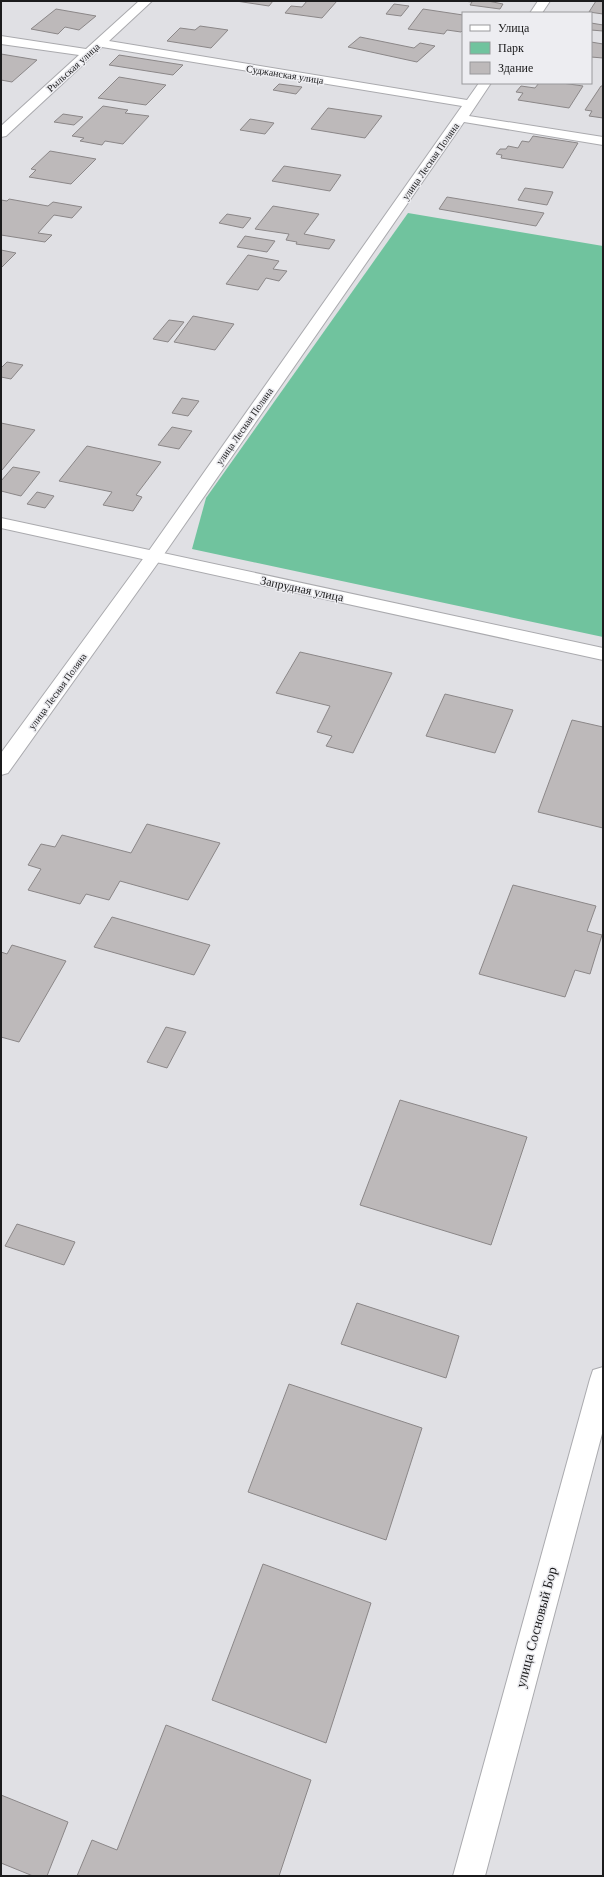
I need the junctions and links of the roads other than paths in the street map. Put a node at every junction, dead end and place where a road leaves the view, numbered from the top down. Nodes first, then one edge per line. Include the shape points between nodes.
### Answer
1 (146, 1) edge
2 (544, 1) edge
3 (537, 12) edge
4 (1, 40) edge
5 (99, 43) junction
6 (88, 53) junction
7 (484, 84) edge
8 (470, 104) junction
9 (460, 118) junction
10 (1, 133) edge
11 (603, 141) edge
12 (1, 523) edge
13 (154, 556) junction
14 (603, 654) edge
15 (1, 768) edge
16 (603, 1379) edge
17 (469, 1876) edge

1 - 5 street, Рыльская улица
2 - 3 street
4 - 6 street
5 - 6 street, Рыльская улица
5 - 8 street, Суджанская улица
6 - 10 street, Рыльская улица
7 - 8 street, улица Лесная Поляна
8 - 9 street, улица Лесная Поляна
9 - 11 street
9 - 13 street, улица Лесная Поляна
12 - 13 street, Запрудная улица
13 - 14 street, Запрудная улица
13 - 15 street, улица Лесная Поляна
16 - 17 street, улица Сосновый Бор

